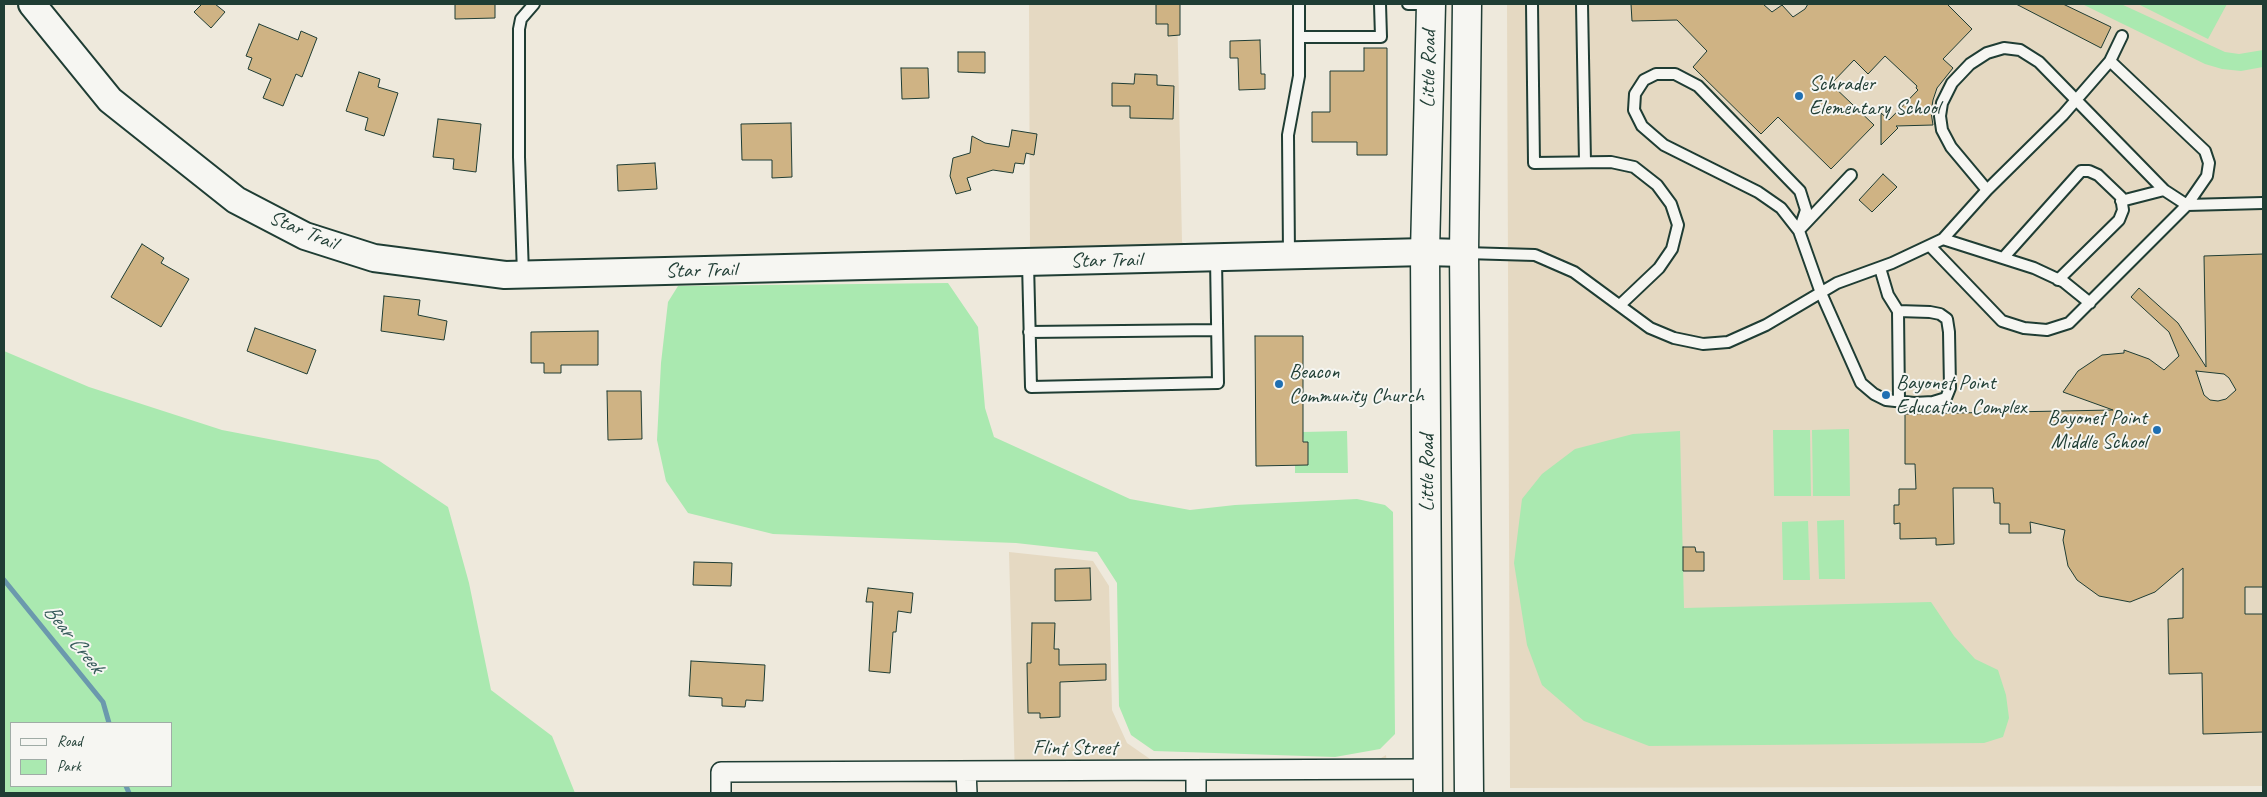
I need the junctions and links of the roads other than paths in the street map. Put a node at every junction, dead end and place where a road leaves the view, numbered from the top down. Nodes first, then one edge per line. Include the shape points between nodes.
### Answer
1 (32, 4) edge
2 (534, 4) edge
3 (1299, 4) edge
4 (1380, 4) edge
5 (1408, 4) edge
6 (1431, 4) edge
7 (1466, 4) edge
8 (1532, 4) edge
9 (1582, 4) edge
10 (2122, 36) dead end
11 (1300, 37) junction
12 (2110, 61) junction
13 (2076, 101) junction
14 (1585, 162) junction
15 (1851, 176) dead end
16 (1988, 190) junction
17 (2164, 190) junction
18 (2121, 201) junction
19 (2263, 203) edge
20 (2187, 204) junction
21 (1799, 231) junction
22 (1944, 239) junction
23 (1930, 246) junction
24 (1425, 252) junction
25 (1464, 253) junction
26 (1289, 256) junction
27 (2004, 257) junction
28 (1216, 258) junction
29 (1028, 263) junction
30 (1880, 268) junction
31 (524, 275) junction
32 (2058, 280) junction
33 (1821, 293) junction
34 (1620, 304) junction
35 (2090, 304) junction
36 (1898, 311) junction
37 (1217, 330) junction
38 (1029, 332) junction
39 (1899, 401) junction
40 (1196, 770) junction
41 (966, 771) junction
42 (1428, 781) edge
43 (721, 793) edge
44 (967, 793) edge
45 (1196, 793) edge
46 (1469, 793) edge

1 - 31 street, Star Trail via 110,100 236,200 305,236 374,258 505,276
2 - 31 lane via 521,19 519,29 519,157
3 - 11 lane
4 - 11 lane via 1380,37
5 - 6 lane
6 - 24 main road, Little Road
7 - 25 main road, Little Road
8 - 14 lane via 1534,163
9 - 14 lane
10 - 12 lane
11 - 26 lane via 1300,76 1288,135
12 - 13 lane
12 - 20 lane via 2205,151 2209,163 2206,176
13 - 16 lane
13 - 16 lane via 2039,62 2020,50 2004,48 1986,53 1970,64 1952,83 1940,116 1942,130 1951,147
13 - 17 lane
14 - 34 lane via 1611,162 1634,167 1657,185 1671,204 1678,225 1672,249 1659,268
15 - 21 lane
16 - 22 lane
17 - 18 lane
17 - 20 lane
18 - 27 lane via 2121,197 2098,175 2090,170 2081,171
18 - 32 lane via 2123,210 2119,220
19 - 20 lane
20 - 35 lane
21 - 21 lane via 1806,210 1800,191 1698,86 1675,74 1656,74 1644,80 1635,94 1634,110 1642,126 1664,145 1758,192 1781,208
21 - 33 lane
22 - 23 lane
22 - 27 lane
23 - 30 lane
23 - 35 lane via 2002,321 2024,328 2047,330 2069,323
24 - 25 street, Star Trail
24 - 26 street, Star Trail
24 - 42 main road, Little Road
25 - 34 lane via 1535,254 1574,272
25 - 46 main road, Little Road
26 - 28 street, Star Trail
27 - 32 lane
28 - 29 street, Star Trail
28 - 37 lane
29 - 31 street, Star Trail
29 - 38 lane
30 - 33 lane via 1837,283
30 - 36 lane via 1888,295
32 - 35 lane
33 - 34 lane via 1766,325 1728,342 1702,344 1650,328
33 - 39 lane via 1861,383 1886,400
36 - 39 lane
36 - 39 lane via 1940,314 1947,319 1950,332 1950,388 1946,398 1933,402
37 - 38 lane
37 - 38 lane via 1218,383 1031,387
40 - 41 street, Flint Street
40 - 42 street, Flint Street
40 - 45 street
41 - 43 street, Flint Street via 721,772
41 - 44 street

